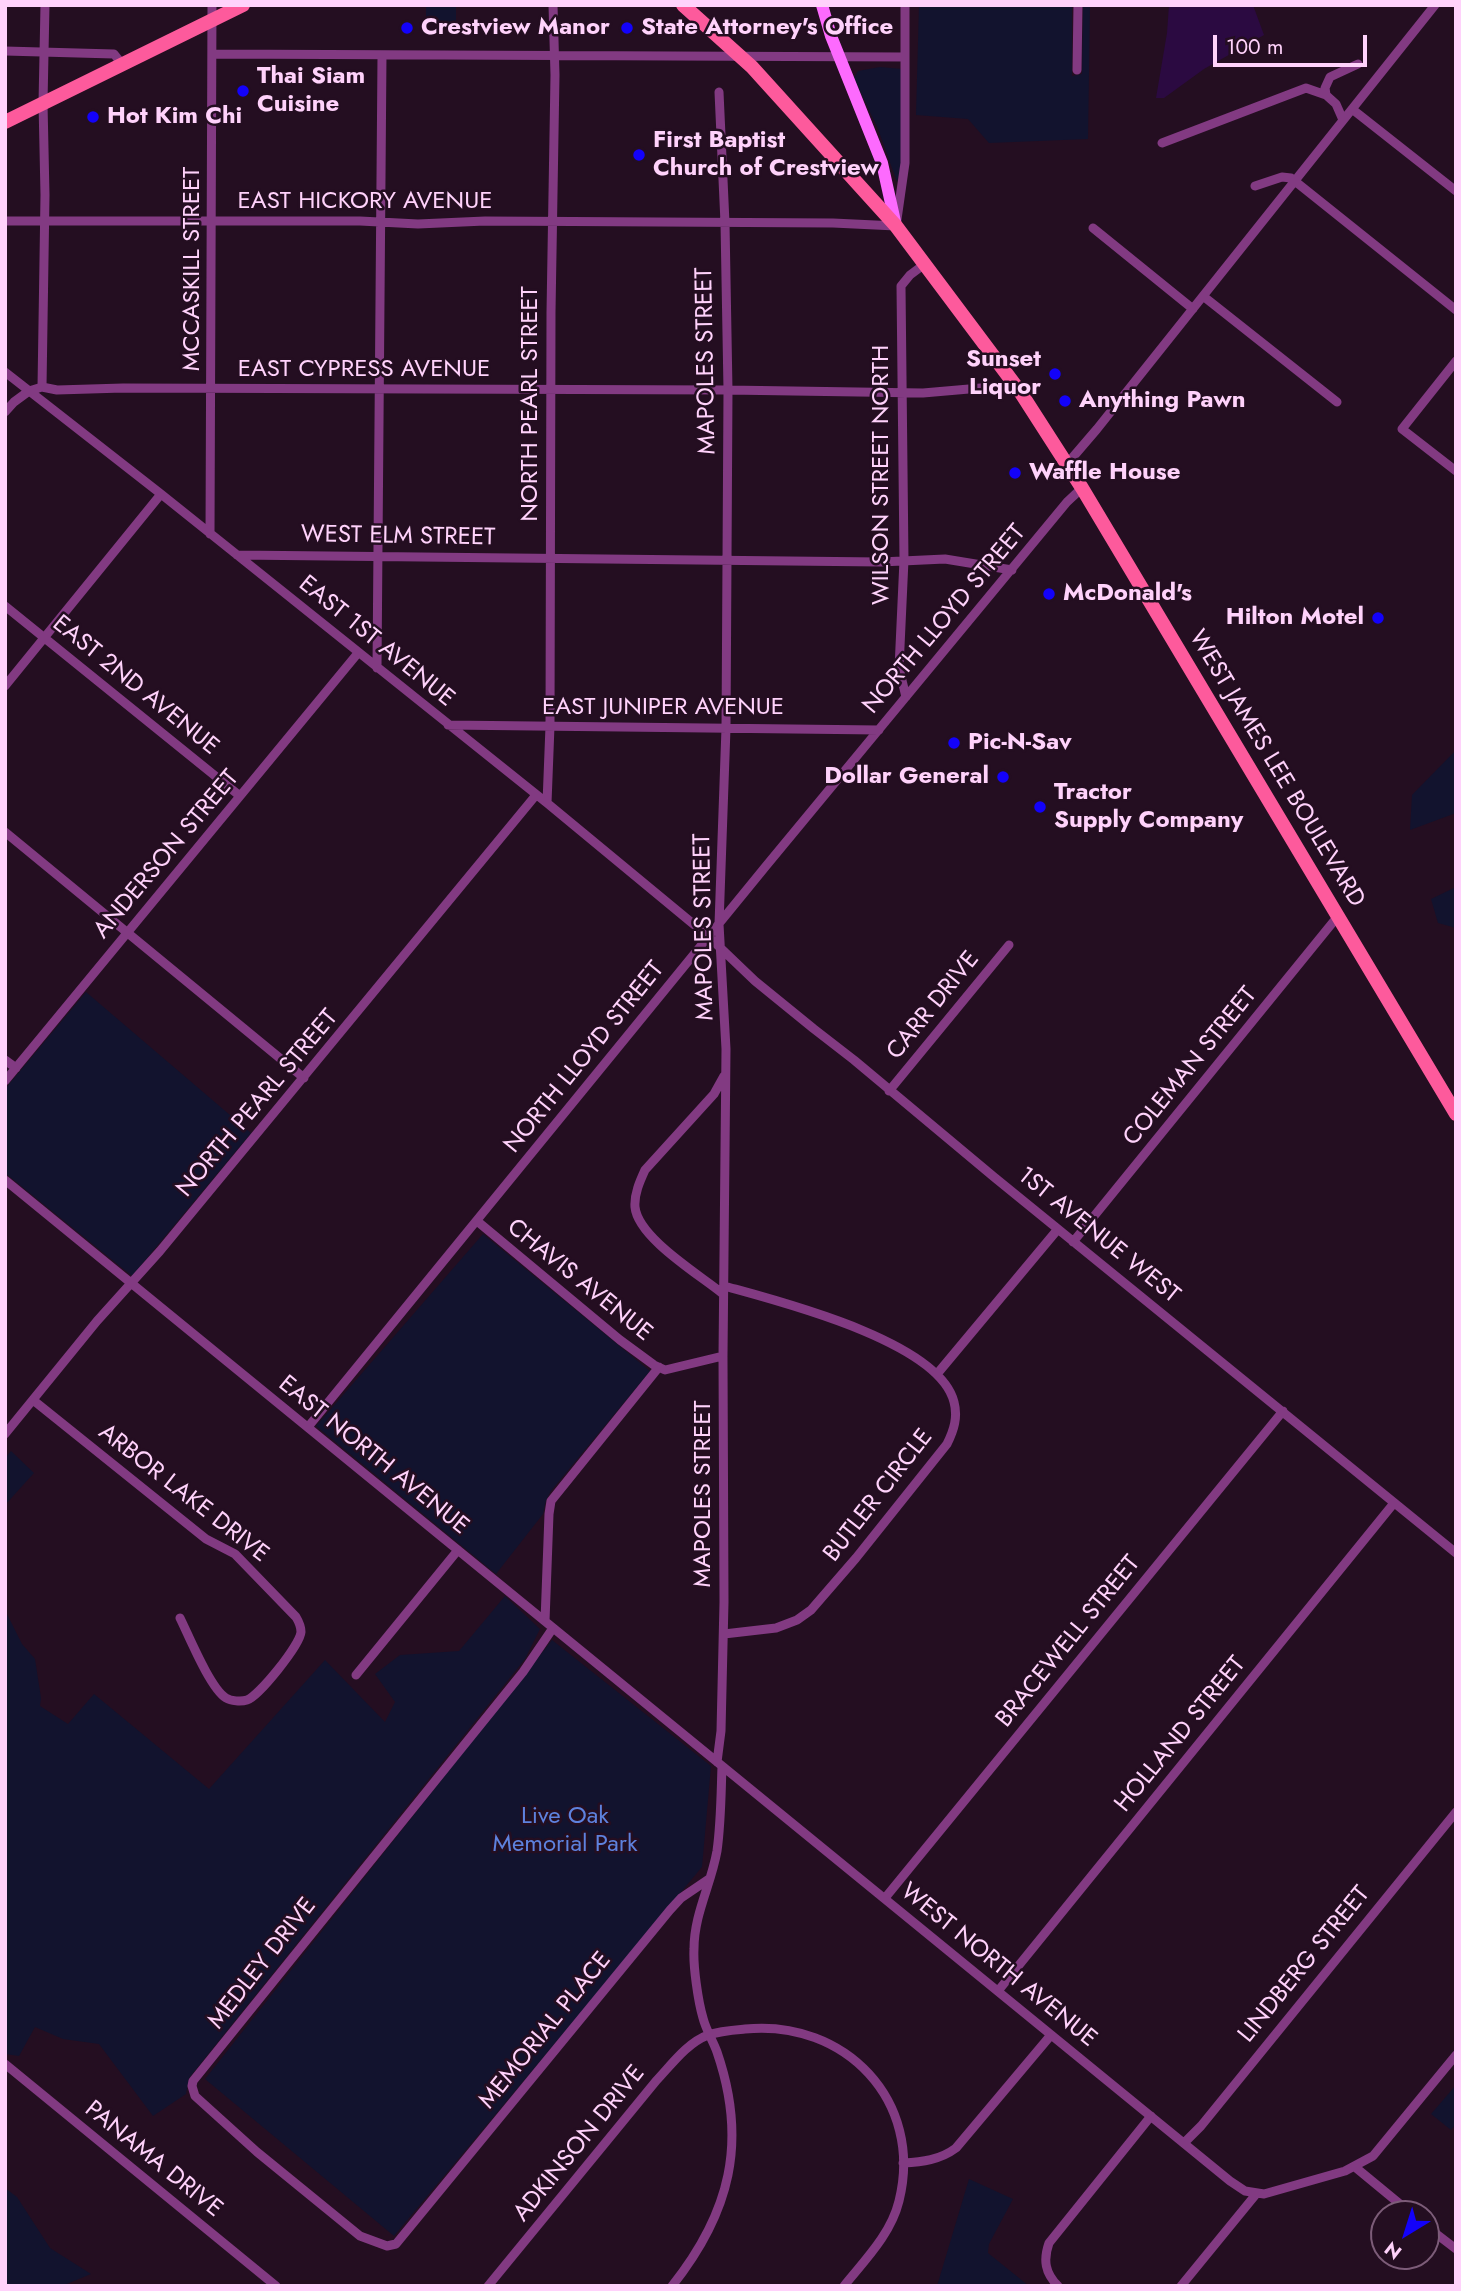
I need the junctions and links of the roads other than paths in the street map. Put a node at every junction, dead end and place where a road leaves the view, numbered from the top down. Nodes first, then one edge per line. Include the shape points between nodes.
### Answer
1 (45, 5) edge
2 (212, 5) edge
3 (243, 5) edge
4 (553, 5) edge
5 (683, 5) edge
6 (822, 5) edge
7 (905, 5) edge
8 (1078, 5) edge
9 (1435, 5) edge
10 (212, 20) junction
11 (45, 50) junction
12 (5, 51) edge
13 (212, 54) junction
14 (382, 55) junction
15 (555, 56) junction
16 (740, 56) junction
17 (839, 57) junction
18 (905, 57) junction
19 (122, 64) junction
20 (1358, 64) dead end
21 (1077, 70) dead end
22 (719, 92) dead end
23 (1326, 95) junction
24 (43, 103) junction
25 (1352, 109) junction
26 (1343, 120) junction
27 (5, 122) edge
28 (1163, 143) dead end
29 (1295, 180) junction
30 (1255, 186) dead end
31 (1456, 191) edge
32 (212, 220) junction
33 (5, 221) edge
34 (44, 221) junction
35 (552, 221) junction
36 (381, 223) junction
37 (725, 223) junction
38 (896, 226) junction
39 (1093, 228) dead end
40 (926, 263) junction
41 (1205, 298) junction
42 (1193, 309) junction
43 (1456, 310) edge
44 (1456, 361) edge
45 (5, 372) edge
46 (1015, 385) junction
47 (43, 387) junction
48 (212, 389) junction
49 (380, 389) junction
50 (551, 389) junction
51 (728, 390) junction
52 (29, 391) junction
53 (902, 393) junction
54 (1337, 402) dead end
55 (5, 412) edge
56 (1067, 464) junction
57 (1456, 471) edge
58 (1082, 488) junction
59 (161, 494) junction
60 (211, 534) junction
61 (237, 555) junction
62 (379, 556) junction
63 (550, 558) junction
64 (727, 560) junction
65 (904, 560) junction
66 (1012, 570) junction
67 (5, 606) edge
68 (44, 638) junction
69 (358, 653) junction
70 (377, 668) junction
71 (5, 686) edge
72 (906, 697) junction
73 (448, 725) junction
74 (550, 726) junction
75 (726, 728) junction
76 (879, 730) junction
77 (536, 794) junction
78 (240, 796) junction
79 (547, 803) junction
80 (5, 832) edge
81 (1338, 916) junction
82 (719, 924) junction
83 (127, 933) junction
84 (709, 936) junction
85 (1009, 945) dead end
86 (720, 947) junction
87 (5, 1060) edge
88 (16, 1068) junction
89 (726, 1072) junction
90 (304, 1078) junction
91 (5, 1081) edge
92 (889, 1091) junction
93 (1456, 1114) edge
94 (5, 1180) edge
95 (477, 1221) junction
96 (1058, 1229) junction
97 (1073, 1242) junction
98 (132, 1284) junction
99 (723, 1290) junction
100 (723, 1356) junction
101 (659, 1367) junction
102 (936, 1374) junction
103 (33, 1400) junction
104 (1283, 1411) junction
105 (308, 1427) junction
106 (5, 1434) edge
107 (1394, 1503) junction
108 (458, 1550) junction
109 (1456, 1553) edge
110 (180, 1618) dead end
111 (545, 1621) junction
112 (553, 1628) junction
113 (724, 1634) junction
114 (356, 1675) dead end
115 (720, 1764) junction
116 (1456, 1812) edge
117 (709, 1878) junction
118 (885, 1898) junction
119 (998, 1991) junction
120 (709, 2034) junction
121 (1051, 2035) junction
122 (1456, 2055) edge
123 (5, 2064) edge
124 (1151, 2116) junction
125 (1184, 2143) junction
126 (902, 2163) junction
127 (1355, 2166) junction
128 (1257, 2193) junction
129 (1395, 2200) edge
130 (421, 2215) joint
131 (1440, 2237) edge
132 (1456, 2249) edge
133 (276, 2286) edge
134 (488, 2286) edge
135 (672, 2286) edge
136 (844, 2286) edge
137 (1058, 2286) edge
138 (1181, 2286) edge

1 - 11 street
2 - 10 street, MCCASKILL STREET
3 - 10 main road
4 - 15 street, NORTH PEARL STREET
5 - 16 main road, WEST JAMES LEE BOULEVARD
6 - 17 street
7 - 18 street
8 - 21 street
9 - 25 street
10 - 13 street, MCCASKILL STREET
10 - 19 main road
11 - 12 street
11 - 19 street via 114,54
11 - 24 street
13 - 14 street
13 - 32 street, MCCASKILL STREET
14 - 15 street
14 - 36 street
15 - 16 street
15 - 35 street, NORTH PEARL STREET
16 - 17 street
16 - 38 main road, WEST JAMES LEE BOULEVARD
17 - 18 street
17 - 38 street via 882,163
18 - 38 street via 905,163
19 - 24 main road
20 - 23 street via 1330,77
22 - 37 street, MAPOLES STREET
23 - 26 street
23 - 28 street via 1306,88
24 - 27 main road
24 - 34 street
25 - 26 street
25 - 31 street
26 - 29 street
29 - 30 street via 1282,177
29 - 41 street
29 - 43 street
32 - 34 street, EAST HICKORY AVENUE
32 - 36 street, EAST HICKORY AVENUE
32 - 48 street, MCCASKILL STREET
33 - 34 street, EAST HICKORY AVENUE
34 - 47 street
35 - 36 street, EAST HICKORY AVENUE
35 - 37 street, EAST HICKORY AVENUE
35 - 50 street, NORTH PEARL STREET
36 - 49 street
37 - 38 street, EAST HICKORY AVENUE
37 - 51 street, MAPOLES STREET
38 - 40 main road, WEST JAMES LEE BOULEVARD
39 - 42 street
40 - 46 main road, WEST JAMES LEE BOULEVARD
40 - 53 street, WILSON STREET NORTH via 901,286
41 - 42 street
41 - 54 street
42 - 56 street
44 - 57 street via 1402,429
45 - 52 street, EAST 1ST AVENUE
46 - 53 street, EAST CYPRESS AVENUE
46 - 56 main road, WEST JAMES LEE BOULEVARD
47 - 48 street, EAST CYPRESS AVENUE
47 - 52 street
48 - 49 street, EAST CYPRESS AVENUE
48 - 60 street, MCCASKILL STREET
49 - 50 street, EAST CYPRESS AVENUE
49 - 62 street
50 - 51 street, EAST CYPRESS AVENUE
50 - 63 street, NORTH PEARL STREET
51 - 53 street, EAST CYPRESS AVENUE
51 - 64 street, MAPOLES STREET
52 - 55 street
52 - 59 street, EAST 1ST AVENUE
53 - 65 street, WILSON STREET NORTH
56 - 58 main road, WEST JAMES LEE BOULEVARD
58 - 66 street, NORTH LLOYD STREET
58 - 81 main road, WEST JAMES LEE BOULEVARD
59 - 60 street, EAST 1ST AVENUE
59 - 68 street
60 - 61 street, EAST 1ST AVENUE
61 - 62 street, WEST ELM STREET
61 - 69 street, EAST 1ST AVENUE
62 - 63 street, WEST ELM STREET
62 - 70 street
63 - 64 street, WEST ELM STREET
63 - 74 street, NORTH PEARL STREET
64 - 65 street, WEST ELM STREET
64 - 75 street, MAPOLES STREET
65 - 66 street, WEST ELM STREET via 945,559
65 - 72 street, WILSON STREET NORTH via 900,668
66 - 72 street, NORTH LLOYD STREET
67 - 68 street, EAST 2ND AVENUE
68 - 71 street
68 - 78 street, EAST 2ND AVENUE
69 - 70 street, EAST 1ST AVENUE
69 - 78 street, ANDERSON STREET
70 - 73 street, EAST 1ST AVENUE
72 - 76 street, NORTH LLOYD STREET
73 - 74 street, EAST JUNIPER AVENUE
73 - 77 street, EAST 1ST AVENUE
74 - 75 street, EAST JUNIPER AVENUE
74 - 79 street, NORTH PEARL STREET
75 - 76 street, EAST JUNIPER AVENUE
75 - 82 street, MAPOLES STREET
76 - 82 street, NORTH LLOYD STREET
77 - 79 street, EAST 1ST AVENUE
77 - 90 street, NORTH PEARL STREET
78 - 83 street, ANDERSON STREET
79 - 84 street, EAST 1ST AVENUE
80 - 83 street
81 - 93 main road, WEST JAMES LEE BOULEVARD
81 - 97 street, COLEMAN STREET
82 - 84 street, NORTH LLOYD STREET
82 - 86 street, MAPOLES STREET
83 - 88 street, ANDERSON STREET
83 - 90 street
84 - 86 street, EAST 1ST AVENUE
84 - 95 street, NORTH LLOYD STREET
85 - 92 street, CARR DRIVE
86 - 89 street, MAPOLES STREET
86 - 92 street, 1ST AVENUE WEST
87 - 88 street
88 - 91 street, ANDERSON STREET
89 - 99 street, MAPOLES STREET
89 - 99 street via 714,1094 645,1170 635,1196 636,1215 652,1236
90 - 98 street, NORTH PEARL STREET
92 - 96 street, 1ST AVENUE WEST
94 - 98 street, EAST NORTH AVENUE
95 - 101 street, CHAVIS AVENUE
95 - 105 street, NORTH LLOYD STREET
96 - 97 street, 1ST AVENUE WEST
96 - 102 street
97 - 104 street, 1ST AVENUE WEST
98 - 103 street, NORTH PEARL STREET
98 - 105 street, EAST NORTH AVENUE
99 - 100 street, MAPOLES STREET
99 - 102 street, BUTLER CIRCLE via 792,1304 849,1324 887,1341
100 - 101 street via 665,1370
100 - 113 street, MAPOLES STREET
101 - 111 street via 551,1501
102 - 113 street, BUTLER CIRCLE via 954,1400 954,1431 856,1558 797,1620 776,1628
103 - 106 street, NORTH PEARL STREET
103 - 110 street, ARBOR LAKE DRIVE via 212,1544 235,1554 296,1617 301,1634 257,1694 238,1701 227,1699 212,1682
104 - 107 street, 1ST AVENUE WEST
104 - 118 street, BRACEWELL STREET
105 - 108 street, EAST NORTH AVENUE
107 - 109 street, 1ST AVENUE WEST
107 - 119 street, HOLLAND STREET
108 - 111 street, EAST NORTH AVENUE
108 - 114 street
111 - 112 street, EAST NORTH AVENUE
112 - 115 street, EAST NORTH AVENUE
112 - 130 street, MEDLEY DRIVE via 523,1672 193,2081 200,2101 360,2236 387,2246 396,2244
113 - 115 street, MAPOLES STREET
115 - 117 street, MAPOLES STREET via 717,1850
115 - 118 street, WEST NORTH AVENUE
116 - 125 street, LINDBERG STREET
117 - 120 street, MAPOLES STREET via 694,1951 701,2010
117 - 130 street, MEMORIAL PLACE via 670,1910
118 - 119 street, WEST NORTH AVENUE
119 - 121 street, WEST NORTH AVENUE
120 - 126 street via 782,2028 841,2049 861,2065 887,2100 900,2134
120 - 134 street, ADKINSON DRIVE via 685,2050 656,2081
120 - 135 street, MAPOLES STREET via 728,2098 731,2160 711,2227
121 - 124 street, WEST NORTH AVENUE
121 - 126 street via 956,2148 930,2161
122 - 127 street via 1373,2155
123 - 133 street, PANAMA DRIVE
124 - 125 street, WEST NORTH AVENUE
124 - 137 street via 1049,2243 1046,2267
125 - 128 street, WEST NORTH AVENUE via 1230,2181
126 - 136 street via 899,2202 888,2228
127 - 128 street
127 - 129 street
128 - 138 street
131 - 132 street

